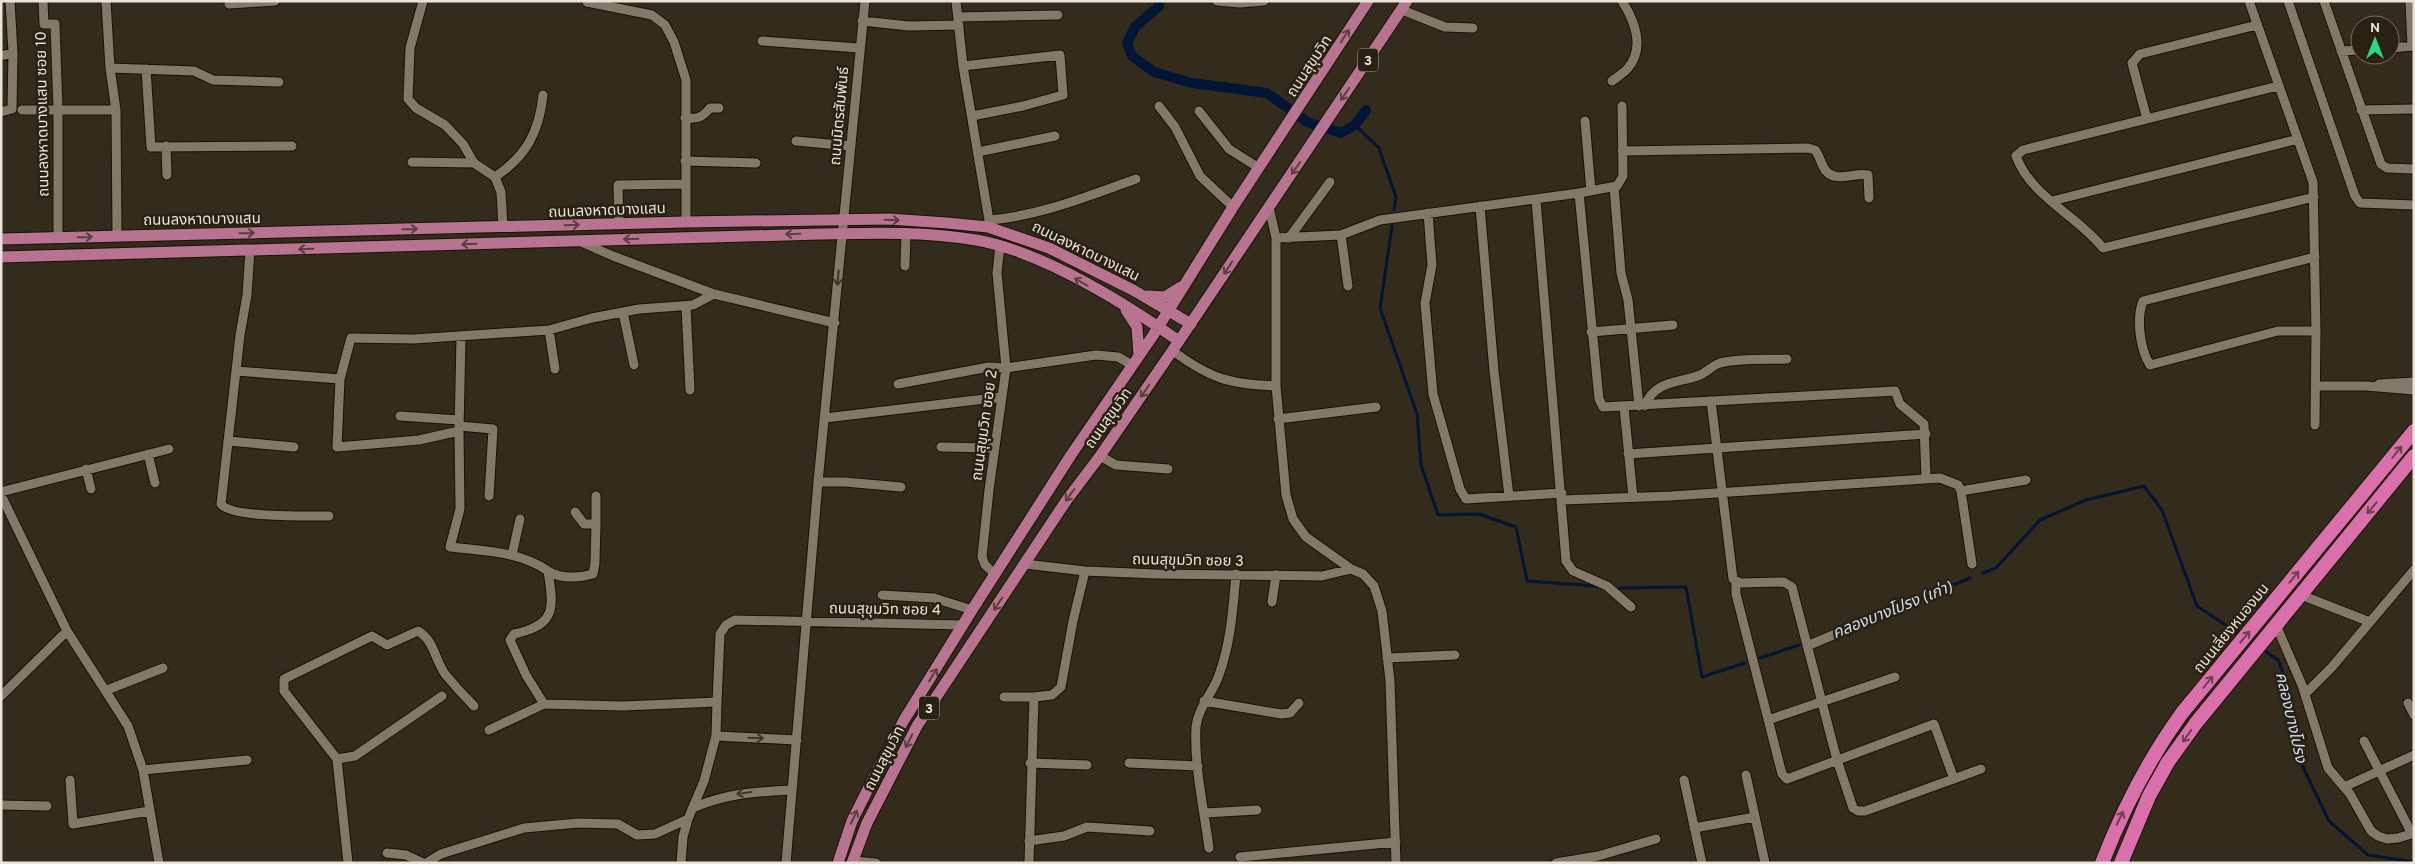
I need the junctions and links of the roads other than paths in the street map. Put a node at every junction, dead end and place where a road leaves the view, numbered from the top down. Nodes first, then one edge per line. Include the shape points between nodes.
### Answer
1 (10, 1) edge
2 (43, 1) edge
3 (106, 1) edge
4 (274, 1) edge
5 (423, 1) edge
6 (865, 1) edge
7 (956, 1) edge
8 (1217, 1) edge
9 (1264, 1) edge
10 (1368, 1) edge
11 (1622, 1) edge
12 (2250, 1) edge
13 (2288, 1) edge
14 (2324, 1) edge
15 (2410, 1) edge
16 (587, 2) edge
17 (229, 4) dead end
18 (1404, 6) edge
19 (1058, 15) dead end
20 (862, 21) junction
21 (958, 21) junction
22 (2257, 25) junction
23 (1473, 28) dead end
24 (762, 42) dead end
25 (2413, 46) edge
26 (2400, 47) edge
27 (859, 48) junction
28 (2342, 51) junction
29 (2350, 51) edge
30 (13, 53) junction
31 (1, 56) edge
32 (963, 66) junction
33 (110, 68) junction
34 (146, 69) junction
35 (1612, 81) dead end
36 (279, 82) dead end
37 (2278, 86) junction
38 (543, 95) dead end
39 (1159, 106) dead end
40 (1622, 106) dead end
41 (719, 108) dead end
42 (2414, 109) edge
43 (22, 110) dead end
44 (58, 110) junction
45 (116, 110) junction
46 (2361, 110) junction
47 (1199, 111) dead end
48 (1, 112) edge
49 (972, 116) junction
50 (686, 118) junction
51 (2147, 119) junction
52 (1585, 121) dead end
53 (1055, 136) dead end
54 (2298, 138) junction
55 (796, 141) dead end
56 (166, 146) junction
57 (292, 146) dead end
58 (850, 146) junction
59 (1622, 151) junction
60 (978, 152) junction
61 (685, 161) junction
62 (412, 162) dead end
63 (474, 163) junction
64 (756, 163) dead end
65 (1259, 168) junction
66 (2414, 169) edge
67 (168, 175) dead end
68 (495, 177) junction
69 (1136, 179) dead end
70 (1330, 182) dead end
71 (686, 184) junction
72 (1614, 186) junction
73 (1591, 191) junction
74 (1579, 194) junction
75 (2314, 197) junction
76 (1869, 198) dead end
77 (1536, 200) junction
78 (2052, 201) junction
79 (2414, 205) edge
80 (1480, 206) junction
81 (1233, 207) junction
82 (1269, 207) junction
83 (1428, 213) junction
84 (843, 220) junction
85 (686, 222) junction
86 (619, 224) junction
87 (988, 224) junction
88 (503, 227) junction
89 (842, 233) junction
90 (906, 233) junction
91 (1341, 235) junction
92 (117, 236) junction
93 (58, 237) junction
94 (1276, 238) junction
95 (1289, 238) junction
96 (1, 239) edge
97 (578, 240) junction
98 (1000, 245) junction
99 (250, 250) junction
100 (1, 257) edge
101 (2315, 257) junction
102 (905, 266) dead end
103 (1185, 284) junction
104 (1348, 286) dead end
105 (1133, 290) junction
106 (714, 294) junction
107 (686, 306) junction
108 (1123, 306) junction
109 (1169, 310) junction
110 (623, 312) junction
111 (835, 324) junction
112 (1191, 324) junction
113 (1673, 325) dead end
114 (1158, 326) junction
115 (1631, 329) junction
116 (549, 330) junction
117 (2316, 330) junction
118 (1591, 332) junction
119 (461, 337) junction
120 (1180, 341) junction
121 (1172, 351) junction
122 (1139, 355) junction
123 (1787, 359) dead end
124 (634, 364) dead end
125 (1132, 365) junction
126 (1006, 368) junction
127 (555, 369) dead end
128 (236, 371) junction
129 (340, 380) junction
130 (2414, 382) edge
131 (898, 384) dead end
132 (1276, 386) junction
133 (2316, 386) junction
134 (2366, 386) junction
135 (690, 390) dead end
136 (2414, 390) edge
137 (1002, 397) junction
138 (1711, 401) junction
139 (1642, 406) junction
140 (1376, 407) dead end
141 (1624, 408) junction
142 (400, 416) dead end
143 (825, 418) junction
144 (1278, 419) junction
145 (2315, 425) dead end
146 (459, 426) junction
147 (2414, 431) edge
148 (1926, 434) junction
149 (228, 441) junction
150 (294, 446) dead end
151 (941, 447) dead end
152 (995, 448) junction
153 (169, 449) dead end
154 (1716, 449) junction
155 (148, 454) junction
156 (1628, 454) junction
157 (1100, 456) junction
158 (2414, 456) edge
159 (86, 469) junction
160 (1168, 469) dead end
161 (1926, 478) junction
162 (2026, 480) dead end
163 (818, 482) junction
164 (155, 484) dead end
165 (901, 487) dead end
166 (91, 489) dead end
167 (1961, 491) junction
168 (1721, 492) junction
169 (1, 493) edge
170 (489, 496) dead end
171 (596, 496) dead end
172 (1509, 496) junction
173 (1562, 497) junction
174 (1633, 497) junction
175 (575, 512) dead end
176 (329, 516) dead end
177 (520, 519) dead end
178 (596, 524) junction
179 (512, 555) junction
180 (1025, 564) junction
181 (1972, 564) dead end
182 (1352, 569) junction
183 (548, 570) junction
184 (2414, 570) edge
185 (1085, 571) junction
186 (995, 574) junction
187 (1236, 574) junction
188 (1276, 575) junction
189 (1736, 582) junction
190 (882, 595) dead end
191 (2301, 595) junction
192 (1272, 602) dead end
193 (1631, 606) dead end
194 (972, 610) junction
195 (807, 621) junction
196 (2370, 622) junction
197 (963, 625) junction
198 (1857, 625) dead end
199 (2272, 630) junction
200 (67, 631) junction
201 (1807, 646) junction
202 (1455, 655) dead end
203 (1387, 658) junction
204 (163, 668) dead end
205 (1895, 677) dead end
206 (107, 690) junction
207 (2305, 694) junction
208 (1, 696) edge
209 (442, 696) dead end
210 (1004, 696) dead end
211 (1034, 696) junction
212 (1204, 701) junction
213 (717, 702) junction
214 (1822, 702) junction
215 (1299, 703) dead end
216 (2408, 703) dead end
217 (544, 704) junction
218 (474, 706) dead end
219 (2414, 715) edge
220 (1768, 720) junction
221 (489, 730) dead end
222 (716, 736) junction
223 (797, 740) junction
224 (2364, 741) dead end
225 (2414, 755) edge
226 (337, 759) junction
227 (247, 760) dead end
228 (1837, 760) junction
229 (1030, 763) junction
230 (1129, 763) dead end
231 (1087, 765) dead end
232 (1198, 766) junction
233 (1981, 769) dead end
234 (143, 770) junction
235 (2379, 771) junction
236 (1746, 775) dead end
237 (1954, 779) junction
238 (70, 780) dead end
239 (1684, 780) dead end
240 (2344, 787) junction
241 (792, 790) junction
242 (1, 805) edge
243 (47, 806) dead end
244 (693, 808) junction
245 (1257, 810) dead end
246 (149, 811) junction
247 (1205, 814) junction
248 (1755, 817) junction
249 (688, 820) junction
250 (1694, 828) junction
251 (1150, 831) dead end
252 (2413, 834) edge
253 (1656, 840) dead end
254 (1029, 841) junction
255 (1396, 842) junction
256 (1209, 848) dead end
257 (387, 853) dead end
258 (1240, 857) dead end
259 (1599, 859) edge
260 (852, 862) edge
261 (158, 863) edge
262 (348, 863) edge
263 (425, 863) edge
264 (681, 863) edge
265 (786, 863) edge
266 (838, 863) edge
267 (876, 863) edge
268 (1029, 863) edge
269 (1396, 863) edge
270 (1556, 863) edge
271 (1702, 863) edge
272 (1765, 863) edge
273 (2102, 863) edge
274 (2122, 863) edge

1 - 30 street
2 - 44 street, ถนนลงหาดบางแสน ซอย 10 via 44,24 55,24
3 - 33 street
4 - 17 street
5 - 63 street via 410,48 408,99 416,108 445,125 463,144
6 - 20 street, ถนนมิตรสัมพันธ์
7 - 21 street
8 - 9 street
65 -> 10 main road, ถนนสุขุมวิท / 3
11 - 35 street via 1635,24 1637,42 1635,56 1628,68
12 - 22 street
13 - 79 street via 2355,196 2360,203
14 - 28 street
15 - 25 street
16 - 50 street via 652,15 664,25 674,42 686,80
18 - 23 street via 1445,27
18 -> 82 main road, ถนนสุขุมวิท / 3
19 - 21 street
20 - 21 street via 909,26
20 - 27 street, ถนนมิตรสัมพันธ์
21 - 32 street
22 - 37 street
22 - 51 street via 2140,54 2132,63
24 - 27 street
25 - 26 street
27 - 58 street, ถนนมิตรสัมพันธ์
28 - 29 street
28 - 46 street
30 - 31 street
30 - 48 street via 12,109
32 - 49 street
32 - 49 street via 1060,55 1063,95
33 - 34 street
33 - 45 street
34 - 36 street via 194,71 213,80
34 - 56 street via 151,147
37 - 51 street
37 - 54 street
38 - 68 street via 537,129 514,164
39 - 81 street via 1200,176
40 - 59 street
41 - 50 street via 710,108 696,119
42 - 46 street
43 - 44 street
44 - 45 street
44 - 93 street, ถนนลงหาดบางแสน ซอย 10
45 - 92 street
46 - 66 street via 2381,164 2387,168
47 - 65 street via 1229,149
49 - 60 street
50 - 61 street
51 - 78 street via 2023,150 2016,156 2030,183
52 - 73 street
53 - 60 street
54 - 75 street via 2313,182
54 - 78 street
55 - 58 street
56 - 57 street
56 - 67 street
58 - 84 street, ถนนมิตรสัมพันธ์
59 - 72 street via 1623,176 1620,184
59 - 76 street via 1808,148 1815,150 1824,169 1832,176 1868,175
60 - 87 street
61 - 64 street
61 - 71 street
62 - 63 street
63 - 68 street
65 - 81 main road, ถนนสุขุมวิท / 3
68 - 88 street via 500,184
69 - 87 street via 1052,209
70 - 95 street
71 - 85 street
71 - 86 street via 618,185
72 - 73 street
72 - 115 street via 1621,273
73 - 74 street
74 - 77 street
74 - 118 street
75 - 78 street via 2103,248 2092,234
75 - 101 street
77 - 80 street
77 - 173 street
80 - 83 street
80 - 172 street
81 - 103 main road, ถนนสุขุมวิท / 3
82 - 94 street
82 -> 112 main road, ถนนสุขุมวิท / 3
83 - 91 street via 1372,222
83 - 172 street via 1432,265 1425,303 1436,408 1456,477 1466,499
84 - 85 main road, ถนนลงหาดบางแสน
84 -> 87 main road, ถนนลงหาดบางแสน
84 - 89 street, ถนนมิตรสัมพันธ์
85 - 86 main road, ถนนลงหาดบางแสน
88 -> 86 main road, ถนนลงหาดบางแสน
87 - 105 main road, ถนนลงหาดบางแสน via 1049,248
92 -> 88 main road, ถนนลงหาดบางแสน
89 - 90 main road, ถนนลงหาดบางแสน
89 -> 97 main road, ถนนลงหาดบางแสน
89 -> 111 street, ถนนมิตรสัมพันธ์
90 - 98 main road, ถนนลงหาดบางแสน
90 - 102 street
91 - 95 street
91 - 104 street
93 -> 92 main road, ถนนลงหาดบางแสน
93 - 96 main road, ถนนลงหาดบางแสน
94 - 95 street
94 - 132 street
97 -> 99 main road, ถนนลงหาดบางแสน
97 - 106 street
108 -> 98 main road, ถนนลงหาดบางแสน via 1073,277
98 - 126 street, ถนนสุขุมวิท ซอย 2 via 997,273
99 - 100 main road, ถนนลงหาดบางแสน
99 - 128 street
101 - 117 street
101 - 117 street via 2143,301 2140,310 2143,353 2150,365 2278,331
103 - 105 main road via 1165,297 1156,298
103 - 109 main road, ถนนสุขุมวิท / 3
105 - 109 main road, ถนนลงหาดบางแสน
106 - 107 street
106 - 111 street
107 - 110 street
107 - 135 street
108 - 114 main road, ถนนลงหาดบางแสน
108 - 122 main road via 1137,327
109 - 112 main road, ถนนลงหาดบางแสน
109 - 114 main road, ถนนสุขุมวิท / 3
110 - 116 street
110 - 124 street
111 - 143 street, ถนนมิตรสัมพันธ์
112 - 120 main road, ถนนสุขุมวิท / 3
113 - 115 street
114 - 120 main road, ถนนลงหาดบางแสน
114 - 122 main road, ถนนสุขุมวิท / 3
115 - 118 street
115 - 139 street
116 - 119 street
116 - 127 street
117 - 133 street
118 - 141 street via 1601,404 1607,409
119 - 129 street via 351,338
119 - 146 street
120 - 121 main road, ถนนสุขุมวิท / 3
121 - 132 street via 1204,372 1225,381
121 -> 157 main road, ถนนสุขุมวิท / 3
122 - 125 main road, ถนนสุขุมวิท / 3
123 - 139 street via 1718,363 1702,374 1672,381 1659,388
125 - 126 street via 1118,357 1096,355
125 - 186 main road, ถนนสุขุมวิท / 3
126 - 131 street via 989,367
126 - 137 street, ถนนสุขุมวิท ซอย 2
128 - 129 street
128 - 149 street
129 - 146 street via 337,447 418,440
130 - 134 street
132 - 144 street
133 - 134 street
133 - 145 street
134 - 136 street
137 - 143 street
137 - 152 street, ถนนสุขุมวิท ซอย 2
138 - 139 street
138 - 148 street via 1895,391 1900,404 1924,424
138 - 154 street
139 - 141 street
140 - 144 street
141 - 156 street
142 - 146 street
143 - 163 street, ถนนมิตรสัมพันธ์
144 - 182 street via 1286,495 1293,519 1306,537
146 - 170 street via 493,429
146 - 179 street via 460,508 450,547
273 -> 147 highway, ถนนเลี่ยงหนองมน via 2130,796 2155,751
148 - 154 street
148 - 161 street
149 - 150 street
149 - 176 street via 220,499 223,507 280,516
151 - 152 street
152 - 186 street, ถนนสุขุมวิท ซอย 2 via 982,557 985,566
153 - 155 street
154 - 156 street
154 - 168 street
155 - 159 street
155 - 164 street
156 - 174 street
157 - 160 street via 1116,465
157 -> 180 main road, ถนนสุขุมวิท / 3
158 -> 191 highway
159 - 166 street
159 - 169 street
161 - 167 street via 1950,481
161 - 168 street
162 - 167 street
163 - 165 street
163 - 195 street, ถนนมิตรสัมพันธ์
167 - 181 street
168 - 174 street
168 - 189 street via 1731,574
169 - 200 street
171 - 178 street
172 - 173 street
173 - 174 street
173 - 193 street via 1566,561 1573,571 1607,586
175 - 178 street via 584,524
177 - 179 street
178 - 183 street via 593,574 582,577 554,575
179 - 183 street via 532,560
180 - 185 street, ถนนสุขุมวิท ซอย 3
180 -> 260 main road, ถนนสุขุมวิท / 3 via 917,726 867,823
182 - 188 street, ถนนสุขุมวิท ซอย 3 via 1322,576
182 - 203 street via 1363,574 1374,586 1382,611
183 - 217 street via 552,596 548,619 538,628 514,634 510,640
184 - 196 street
185 - 187 street, ถนนสุขุมวิท ซอย 3
185 - 211 street via 1061,687 1052,695
186 - 194 main road, ถนนสุขุมวิท / 3
187 - 188 street, ถนนสุขุมวิท ซอย 3
187 - 212 street via 1227,650 1218,678
188 - 192 street
189 - 201 street via 1788,583 1792,587
189 - 220 street via 1736,594
190 - 194 street via 934,598
191 - 196 street
191 - 199 highway
194 - 197 main road, ถนนสุขุมวิท / 3
195 - 197 street, ถนนสุขุมวิท ซอย 4
195 - 213 street, ถนนสุขุมวิท ซอย 4 via 735,620 726,625 720,634
195 - 223 street, ถนนมิตรสัมพันธ์
196 - 207 street via 2332,668
266 -> 197 main road, ถนนสุขุมวิท / 3 via 852,821 880,765
198 - 201 street
199 - 207 street
199 -> 274 highway via 2168,762 2149,796
200 - 206 street via 97,680
200 - 208 street
201 - 214 street
202 - 203 street
203 - 255 street
204 - 206 street
205 - 214 street
206 - 234 street via 128,726
207 - 240 street via 2328,768
209 - 226 street via 355,756
210 - 211 street
211 - 229 street
212 - 215 street via 1281,714 1290,713
212 - 232 street via 1196,725
213 - 217 street via 623,706
213 - 222 street, ถนนสุขุมวิท ซอย 4
214 - 220 street
214 - 228 street
216 - 219 street
217 - 221 street
218 - 226 street via 444,672 423,634 413,632 387,645 372,636 284,679 284,691
220 - 228 street via 1782,774 1787,779
222 -> 223 street
222 - 244 street, ถนนสุขุมวิท ซอย 4
223 - 241 street, ถนนมิตรสัมพันธ์
224 - 235 street
225 - 235 street
226 - 262 street
227 - 234 street
228 - 237 street via 1852,808 1858,811
228 - 237 street via 1934,724
229 - 231 street
229 - 254 street
230 - 232 street
232 - 247 street
233 - 237 street
234 - 246 street
235 - 240 street
235 - 252 street
236 - 248 street
238 - 246 street via 73,824
239 - 250 street
240 - 252 street via 2371,831 2378,836 2387,839
241 -> 244 street via 726,796
241 - 265 street, ถนนมิตรสัมพันธ์
242 - 243 street
244 - 249 street, ถนนสุขุมวิท ซอย 4
245 - 247 street
246 - 261 street
247 - 256 street
248 - 250 street
248 - 272 street
249 - 263 street via 655,834 637,835 618,824 578,823 524,828 441,854
249 - 264 street, ถนนสุขุมวิท ซอย 4
250 - 271 street
251 - 254 street via 1086,827 1064,836
253 - 259 street
254 - 268 street
255 - 258 street
255 - 269 street
257 - 263 street via 406,855
259 - 270 street
260 - 267 street

